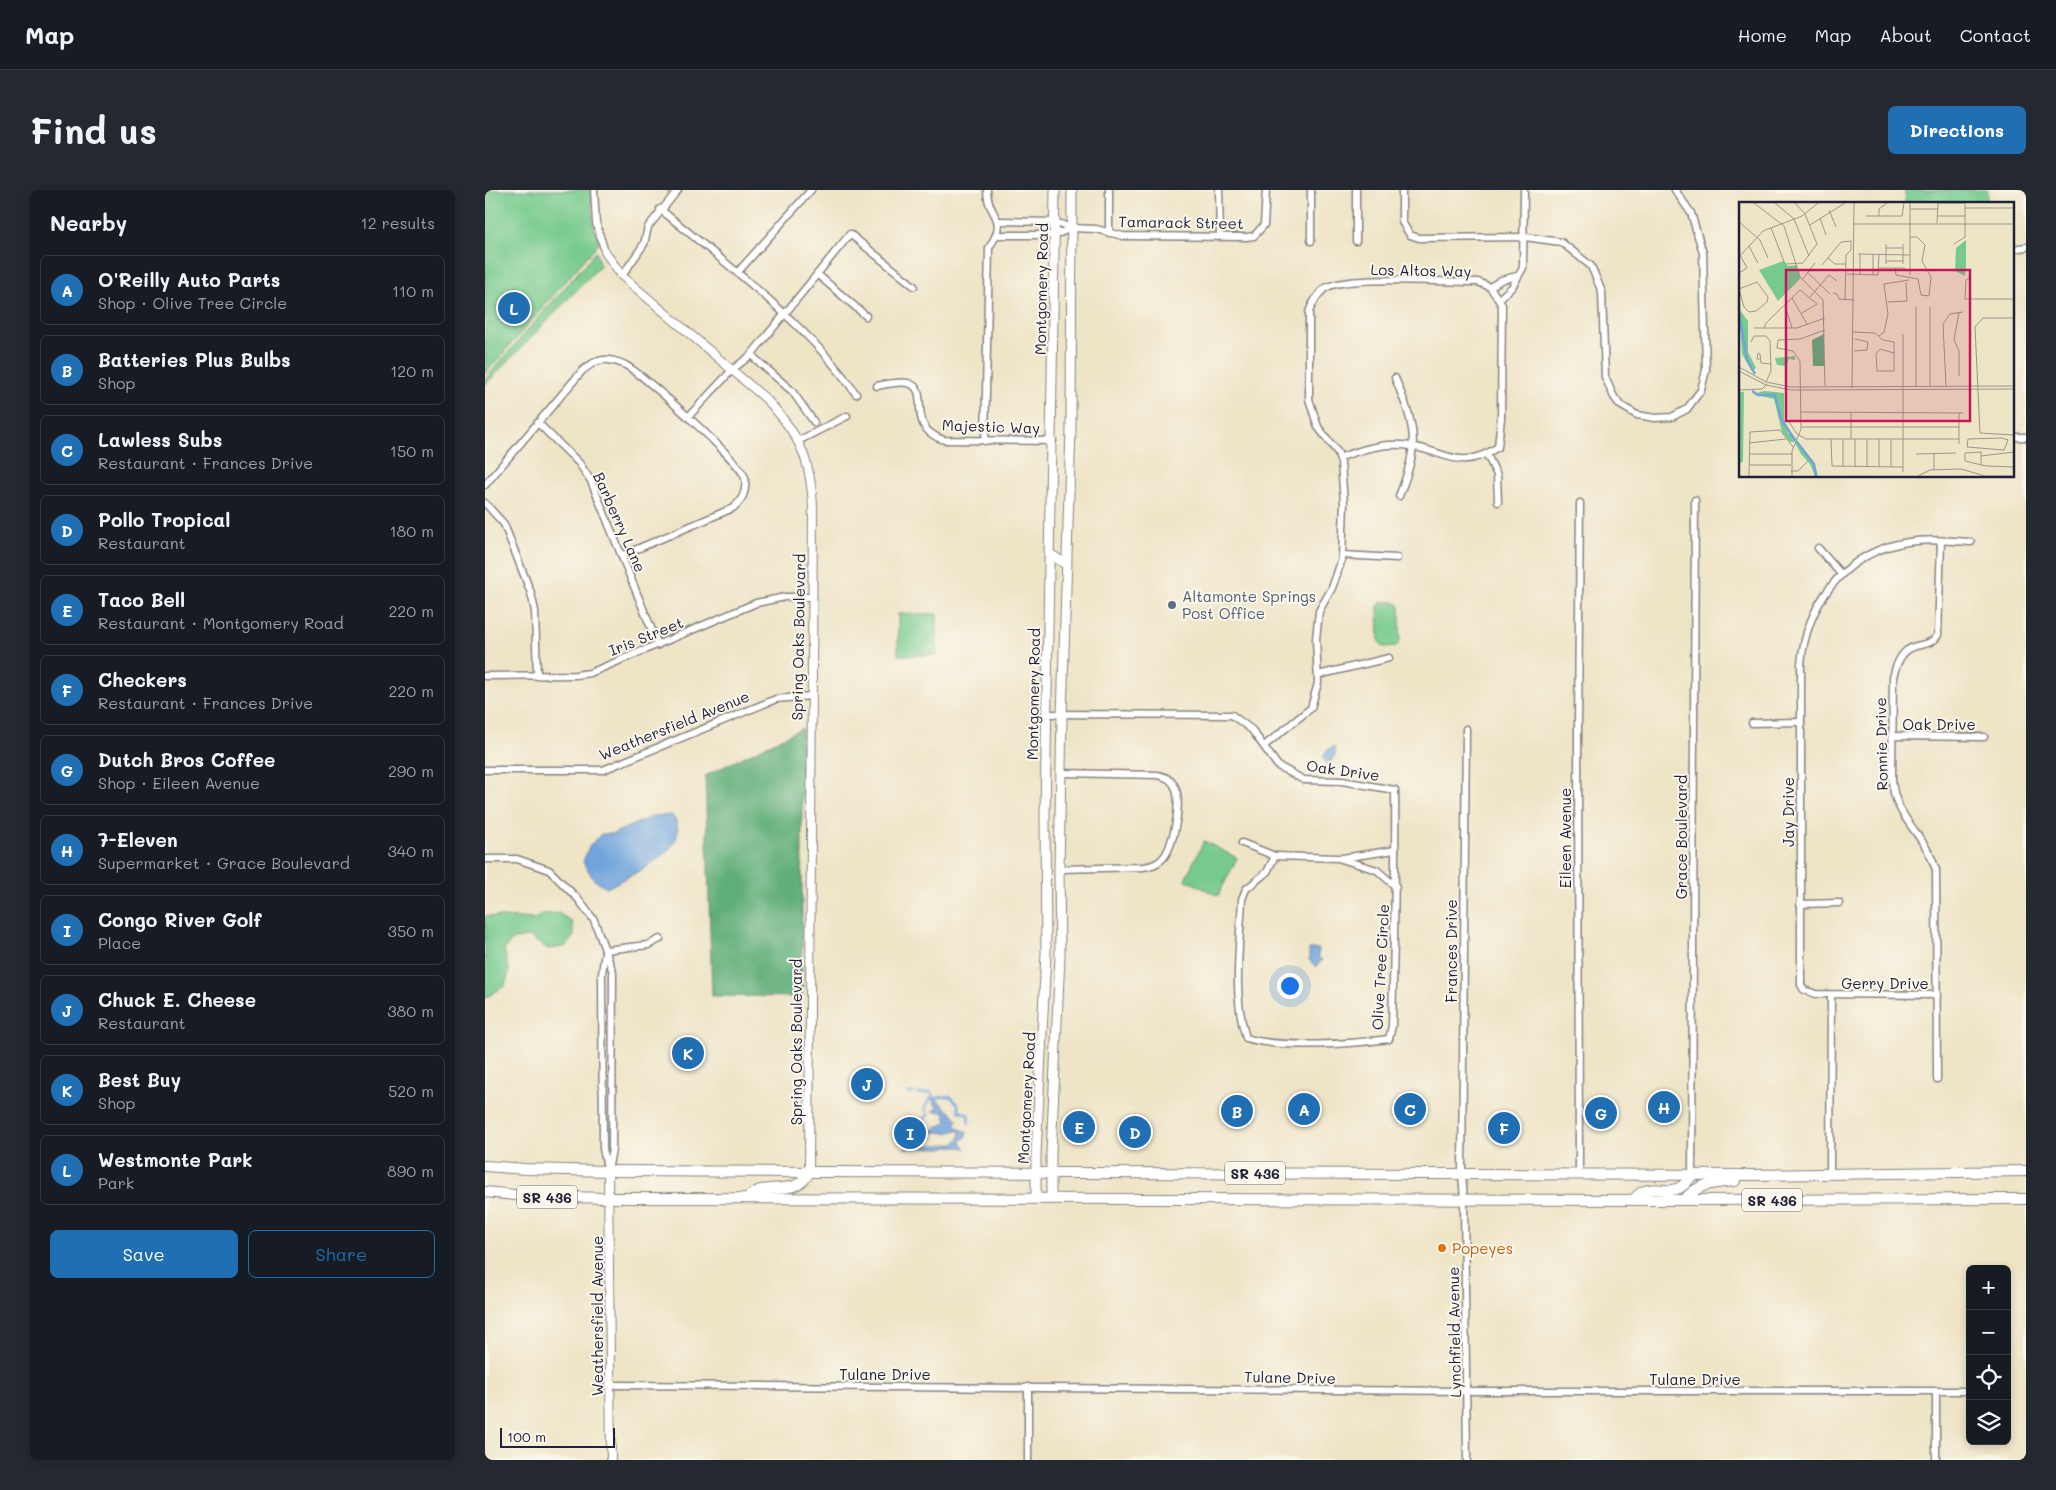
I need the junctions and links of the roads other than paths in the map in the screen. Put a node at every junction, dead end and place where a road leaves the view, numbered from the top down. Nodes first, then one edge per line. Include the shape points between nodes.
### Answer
1 (594, 190) edge
2 (678, 190) edge
3 (811, 190) edge
4 (987, 190) edge
5 (1055, 190) edge
6 (1072, 190) edge
7 (1109, 190) edge
8 (1219, 190) edge
9 (1266, 190) edge
10 (1311, 190) edge
11 (1356, 190) edge
12 (1402, 190) edge
13 (1525, 190) edge
14 (1675, 190) edge
15 (660, 209) junction
16 (999, 221) junction
17 (1055, 222) junction
18 (1072, 228) junction
19 (1109, 233) junction
20 (1055, 235) junction
21 (997, 236) junction
22 (1220, 236) junction
23 (1525, 237) junction
24 (1311, 241) dead end
25 (1356, 241) dead end
26 (2026, 247) edge
27 (2013, 249) edge
28 (605, 252) joint
29 (737, 273) junction
30 (817, 274) junction
31 (622, 276) junction
32 (1517, 276) junction
33 (914, 286) dead end
34 (1490, 287) junction
35 (1499, 299) junction
36 (783, 315) junction
37 (866, 316) dead end
38 (1054, 352) junction
39 (1071, 352) junction
40 (751, 356) junction
41 (732, 370) junction
42 (1395, 378) dead end
43 (877, 386) dead end
44 (856, 394) dead end
45 (847, 416) dead end
46 (688, 417) junction
47 (814, 422) dead end
48 (538, 424) junction
49 (2013, 436) edge
50 (2026, 436) edge
51 (799, 441) junction
52 (985, 441) junction
53 (1053, 441) junction
54 (1414, 447) junction
55 (1487, 454) junction
56 (1339, 458) junction
57 (485, 485) edge
58 (1399, 496) dead end
59 (1695, 500) dead end
60 (1498, 502) dead end
61 (485, 503) edge
62 (1580, 503) dead end
63 (1941, 541) junction
64 (1971, 542) dead end
65 (1818, 548) dead end
66 (1050, 554) junction
67 (623, 555) junction
68 (1342, 555) junction
69 (1397, 558) dead end
70 (1067, 566) junction
71 (1841, 574) junction
72 (813, 597) junction
73 (658, 645) junction
74 (1389, 658) dead end
75 (1318, 675) junction
76 (485, 676) edge
77 (537, 676) junction
78 (811, 696) junction
79 (1047, 714) junction
80 (1062, 716) junction
81 (1801, 722) junction
82 (1752, 723) dead end
83 (1466, 728) dead end
84 (1893, 736) junction
85 (1984, 737) dead end
86 (1264, 746) junction
87 (485, 770) edge
88 (1061, 773) junction
89 (1045, 816) junction
90 (1242, 843) dead end
91 (1395, 850) junction
92 (1275, 856) junction
93 (1338, 858) junction
94 (485, 859) edge
95 (1059, 869) junction
96 (1396, 886) junction
97 (1839, 903) dead end
98 (1800, 904) junction
99 (660, 938) dead end
100 (605, 950) junction
101 (1831, 995) junction
102 (1937, 995) junction
103 (1937, 1079) dead end
104 (485, 1166) edge
105 (608, 1171) junction
106 (2026, 1171) edge
107 (809, 1172) junction
108 (1036, 1173) junction
109 (1051, 1173) junction
110 (1462, 1173) junction
111 (1579, 1174) junction
112 (1830, 1174) junction
113 (1692, 1175) junction
114 (1781, 1175) junction
115 (485, 1192) edge
116 (610, 1198) junction
117 (747, 1198) junction
118 (1036, 1198) junction
119 (1051, 1198) junction
120 (2026, 1199) edge
121 (1465, 1200) junction
122 (1633, 1200) junction
123 (1684, 1200) junction
124 (611, 1385) junction
125 (1028, 1387) junction
126 (1467, 1391) junction
127 (1936, 1391) junction
128 (1966, 1391) edge
129 (611, 1460) edge
130 (1028, 1460) edge
131 (1467, 1460) edge
132 (1936, 1460) edge

1 - 28 street, Spring Oaks Boulevard via 596,223
2 - 15 street
3 - 29 street
4 - 16 street via 987,198
5 - 17 main road, Montgomery Road
6 - 18 main road, Montgomery Road
7 - 19 street
8 - 22 street
9 - 22 street, Tamarack Street via 1266,216 1260,232 1246,237
10 - 24 street
11 - 25 street
12 - 23 street via 1402,222 1410,236
13 - 23 street
14 - 23 street via 1691,213 1703,253 1706,370 1701,390 1687,409 1672,417 1655,418 1620,406 1605,377 1602,292 1591,266 1561,242
15 - 29 street
15 - 31 street via 648,227 644,244
16 - 17 street, Tamarack Street
16 - 21 street
17 - 18 street, Tamarack Street
17 - 20 main road, Montgomery Road
18 - 19 street, Tamarack Street
18 - 20 street, Tamarack Street
18 - 39 main road, Montgomery Road
19 - 22 street, Tamarack Street via 1123,236
20 - 21 street, Tamarack Street
20 - 38 main road, Montgomery Road
21 - 52 street via 989,248
23 - 32 street via 1523,268
26 - 27 street
28 - 31 street, Spring Oaks Boulevard
29 - 36 street
30 - 33 street via 850,234
30 - 36 street
30 - 37 street
31 - 41 street, Spring Oaks Boulevard
32 - 34 street
32 - 35 street via 1512,287
34 - 35 street, Los Altos Way
34 - 56 street, Los Altos Way via 1478,282 1348,281 1325,288 1309,312 1309,399 1318,427
35 - 55 street via 1502,305 1501,418 1498,448
36 - 40 street
36 - 44 street via 839,370
38 - 39 main road
38 - 53 main road, Montgomery Road
39 - 70 main road, Montgomery Road
40 - 41 street
40 - 47 street via 792,391
41 - 46 street
41 - 51 street, Spring Oaks Boulevard via 781,415
42 - 54 street via 1408,409
43 - 52 street, Majestic Way via 900,382 917,388 921,423 933,437
45 - 51 street
46 - 48 street via 627,366 606,360 594,362 582,371
46 - 67 street via 740,467 745,477 742,500 733,508
48 - 57 street
48 - 67 street, Barberry Lane via 579,464 591,481
49 - 50 street
51 - 72 street, Spring Oaks Boulevard via 812,487
52 - 53 street, Majestic Way
53 - 66 main road, Montgomery Road
54 - 55 street via 1455,460 1482,458
54 - 56 street via 1366,447
54 - 58 street
55 - 60 street via 1497,476
56 - 68 street, Los Altos Way via 1344,503
59 - 113 street, Grace Boulevard
61 - 77 street via 504,524 531,593 535,612
62 - 111 street, Eileen Avenue via 1577,728
63 - 64 street, Jay Drive
63 - 71 street, Jay Drive via 1882,548
63 - 84 street, Ronnie Drive via 1938,635 1930,642 1911,647 1897,664 1893,677
65 - 71 street
66 - 70 main road
66 - 79 main road, Montgomery Road
67 - 73 street, Barberry Lane
68 - 69 street
68 - 75 street, Los Altos Way via 1332,588 1319,612 1315,639
70 - 80 main road, Montgomery Road
71 - 81 street, Jay Drive via 1825,592 1807,630 1801,664
72 - 73 street, Iris Street via 785,597 756,603
72 - 78 street, Spring Oaks Boulevard
73 - 77 street, Iris Street via 590,673
74 - 75 street
75 - 86 street, Los Altos Way via 1311,708
76 - 77 street, Iris Street
78 - 87 street, Weathersfield Avenue via 776,699 603,770
78 - 107 street, Spring Oaks Boulevard
79 - 80 street, Oak Drive
79 - 89 main road, Montgomery Road
80 - 86 street, Oak Drive via 1232,715 1252,730
80 - 88 main road, Montgomery Road
81 - 82 street
81 - 98 street, Jay Drive
83 - 110 street, Frances Drive
84 - 85 street, Oak Drive
84 - 102 street, Ronnie Drive via 1893,794 1907,822 1928,847 1936,870
86 - 91 street, Oak Drive via 1278,766 1304,780 1342,781 1395,790
88 - 95 main road, Montgomery Road
88 - 95 street via 1158,775 1171,781 1177,794 1170,848 1153,866
89 - 95 main road via 1049,850
89 - 108 main road, Montgomery Road via 1046,953
90 - 92 street, Olive Tree Circle
91 - 93 street
91 - 96 street, Olive Tree Circle
92 - 93 street, Olive Tree Circle
92 - 96 street, Olive Tree Circle via 1267,872 1246,889 1242,898 1238,980 1240,1020 1246,1038 1260,1042 1389,1039
93 - 96 street, Olive Tree Circle via 1377,870
94 - 100 street, Weathersfield Avenue via 517,859 549,870 594,920
95 - 109 main road, Montgomery Road via 1060,966
97 - 98 street
98 - 101 street, Jay Drive via 1801,985 1809,993
99 - 100 street via 648,946
100 - 105 street, Weathersfield Avenue via 601,974 603,1148
100 - 105 street, Weathersfield Avenue via 613,972 612,1149
101 - 102 street, Gerry Drive
101 - 112 street
102 - 103 street, Ronnie Drive
104 - 105 main road, SR 436
105 - 107 main road, SR 436
105 - 116 street, Weathersfield Avenue
106 - 112 main road, SR 436
107 - 108 main road, SR 436
107 - 117 main road via 801,1184 759,1190
108 - 109 main road, SR 436
108 - 118 main road, Montgomery Road
109 - 110 main road, SR 436
109 - 119 main road, Montgomery Road
110 - 111 main road, SR 436
110 - 121 street, Lynchfield Avenue
111 - 113 main road, SR 436
112 - 114 main road, SR 436
113 - 114 main road, SR 436
113 - 122 main road via 1686,1184 1676,1189 1642,1192
114 - 123 main road via 1703,1185
115 - 116 main road, SR 436
116 - 117 main road, SR 436
116 - 124 street, Weathersfield Avenue
117 - 118 main road, SR 436
118 - 119 main road, SR 436
119 - 121 main road, SR 436
120 - 123 main road, SR 436
121 - 122 main road, SR 436
121 - 126 street, Lynchfield Avenue
122 - 123 main road, SR 436
124 - 125 street, Tulane Drive
124 - 129 street, Weathersfield Avenue
125 - 126 street, Tulane Drive
125 - 130 street
126 - 127 street, Tulane Drive
126 - 131 street, Lynchfield Avenue
127 - 128 street, Tulane Drive
127 - 132 street

